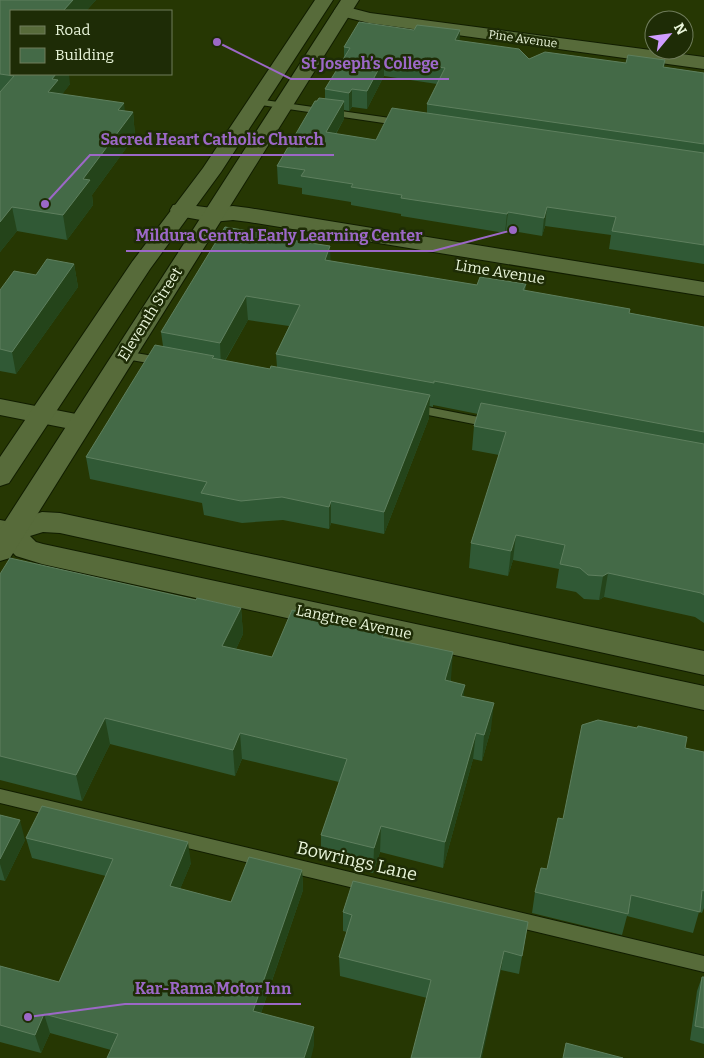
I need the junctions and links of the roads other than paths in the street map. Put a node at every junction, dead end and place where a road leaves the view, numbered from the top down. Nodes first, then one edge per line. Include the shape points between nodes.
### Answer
1 (322, 4) edge
2 (346, 5) edge
3 (644, 48) edge
4 (704, 63) edge
5 (256, 102) junction
6 (282, 106) junction
7 (411, 124) edge
8 (180, 210) junction
9 (212, 215) junction
10 (704, 289) edge
11 (704, 306) edge
12 (124, 355) junction
13 (181, 365) edge
14 (0, 407) edge
15 (404, 407) edge
16 (41, 415) junction
17 (81, 423) junction
18 (510, 427) edge
19 (0, 477) edge
20 (4, 538) edge
21 (704, 663) edge
22 (704, 698) edge
23 (0, 796) edge
24 (704, 964) edge

1 - 2 street, Pine Avenue
1 - 5 street
2 - 3 street, Pine Avenue
2 - 4 street, Pine Avenue via 369,18
2 - 6 street, Eleventh Street
5 - 6 lane
5 - 8 street via 211,172
6 - 7 lane
6 - 9 street, Eleventh Street
8 - 9 street, Lime Avenue
8 - 16 street
9 - 10 street, Lime Avenue via 233,212
9 - 11 street, Lime Avenue via 224,226 240,230
9 - 12 street, Eleventh Street
12 - 13 lane
12 - 17 street, Eleventh Street
14 - 16 street
15 - 18 lane
16 - 17 street
16 - 19 street
17 - 20 street, Eleventh Street
20 - 21 street via 42,522 60,523
20 - 22 street, Langtree Avenue via 42,554
23 - 24 lane, Bowrings Lane

